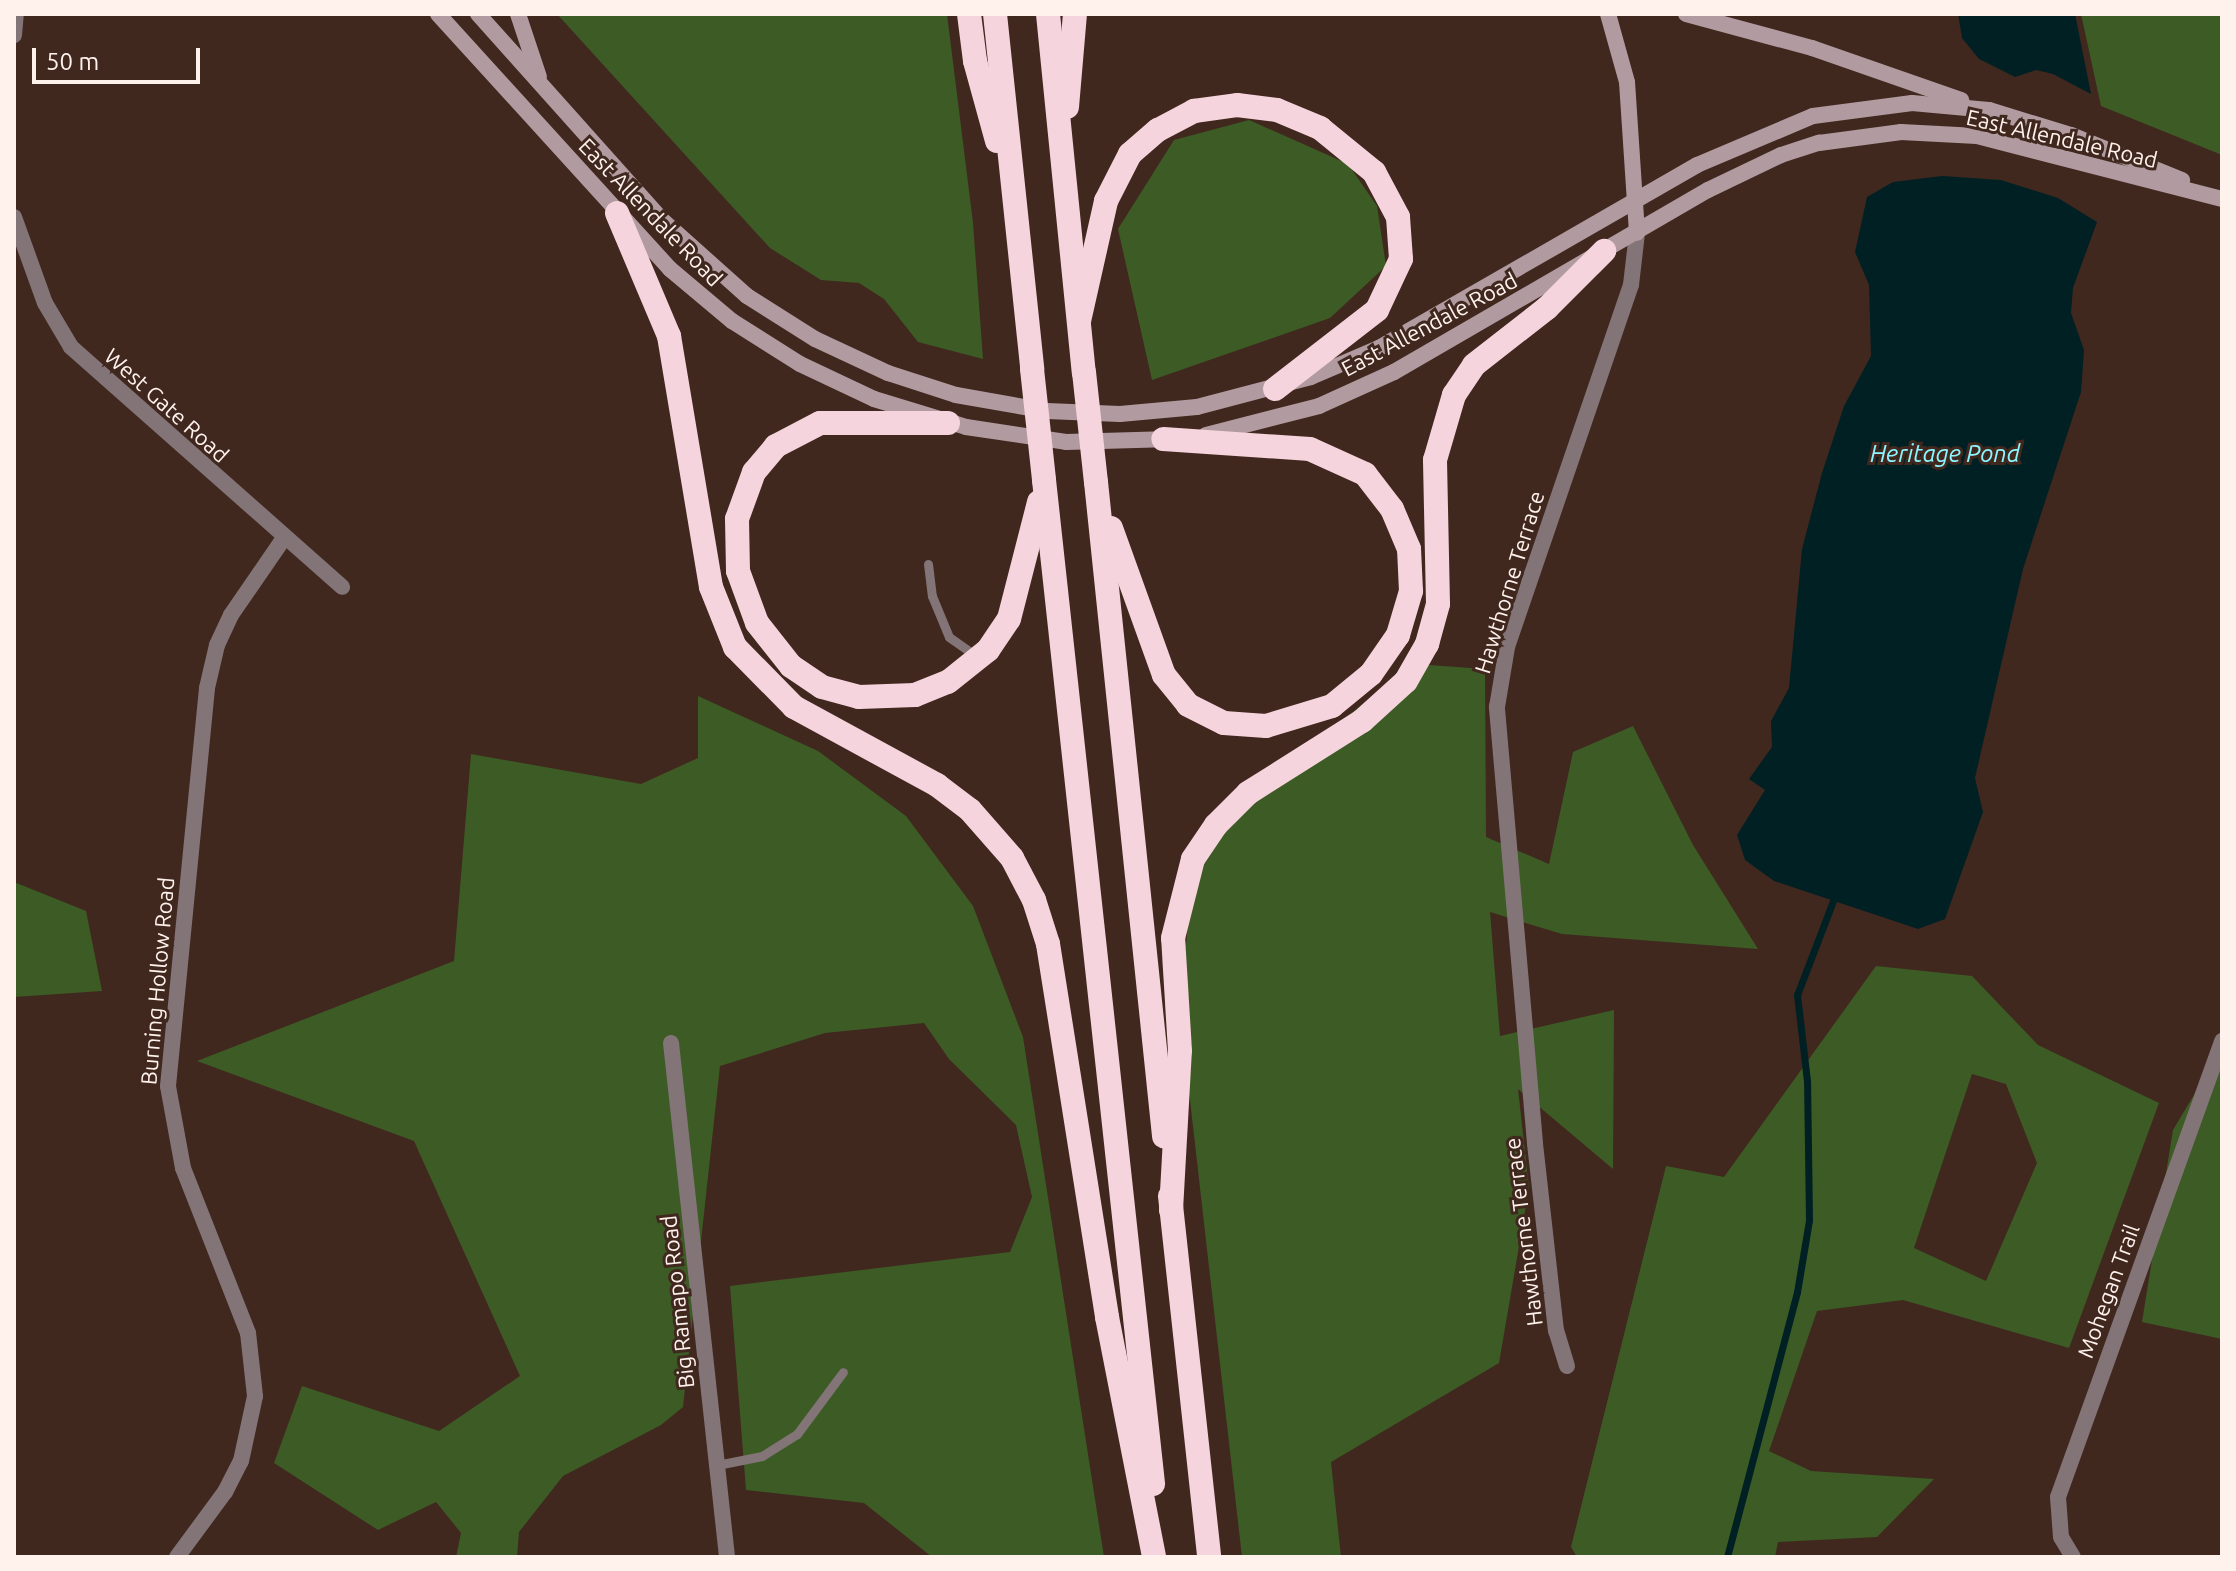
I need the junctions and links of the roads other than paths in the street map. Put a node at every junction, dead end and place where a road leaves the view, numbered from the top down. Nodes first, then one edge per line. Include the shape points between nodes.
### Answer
1 (16, 14) edge
2 (438, 14) edge
3 (478, 14) edge
4 (518, 14) edge
5 (969, 14) edge
6 (995, 14) edge
7 (1048, 14) edge
8 (1075, 14) edge
9 (1608, 14) edge
10 (1686, 14) edge
11 (14, 35) edge
12 (542, 86) junction
13 (1989, 110) junction
14 (1062, 153) junction
15 (2222, 198) edge
16 (1634, 200) junction
17 (1016, 209) junction
18 (617, 213) junction
19 (14, 217) edge
20 (1637, 233) junction
21 (1604, 251) junction
22 (1079, 321) junction
23 (1275, 389) junction
24 (948, 423) junction
25 (1163, 439) junction
26 (1044, 480) junction
27 (1096, 482) junction
28 (284, 538) junction
29 (928, 564) dead end
30 (342, 587) dead end
31 (980, 658) junction
32 (2222, 1041) edge
33 (671, 1043) dead end
34 (1171, 1210) junction
35 (1567, 1366) dead end
36 (843, 1372) dead end
37 (717, 1465) junction
38 (177, 1557) edge
39 (727, 1557) edge
40 (1154, 1557) edge
41 (1161, 1557) edge
42 (1209, 1557) edge
43 (2073, 1557) edge

1 - 11 street
2 - 18 main road, East Allendale Road
3 - 12 main road, East Allendale Road
4 - 12 main road
5 - 17 highway via 975,61
6 - 17 highway
7 - 14 highway
8 - 14 highway
9 - 16 main road, Hawthorne Terrace via 1627,82
10 - 13 main road
12 - 23 main road, East Allendale Road via 710,266 782,320 851,358 956,395 1047,411 1158,411
13 - 15 main road, East Allendale Road via 2071,135
13 - 16 main road, East Allendale Road via 1912,103 1813,116 1753,137
14 - 22 highway
15 - 20 main road, East Allendale Road via 1977,136 1901,132 1781,155
16 - 20 main road, Hawthorne Terrace
16 - 23 main road, East Allendale Road via 1379,348
17 - 26 highway, bridge
18 - 24 main road, East Allendale Road via 700,296 766,344 837,384
18 - 40 highway via 669,336 711,587 735,647 794,707 937,785 970,810 1012,858 1034,900 1048,944 1107,1317
19 - 28 street, West Gate Road via 45,303 71,347
20 - 21 main road, East Allendale Road
20 - 35 street, Hawthorne Terrace via 1631,285 1507,647 1497,707 1535,1143 1556,1331
21 - 25 main road, East Allendale Road via 1430,353 1319,406 1237,429
21 - 34 highway via 1547,308 1474,365 1454,395 1435,460 1438,604 1427,644 1406,681 1362,721 1248,793 1216,825 1193,859 1173,938 1180,1051
22 - 23 highway via 1106,201 1130,154 1158,130 1194,111 1237,105 1277,110 1320,128 1374,172 1393,203 1401,246 1398,273 1377,310
22 - 27 highway, bridge
24 - 25 main road, East Allendale Road via 1050,441
24 - 31 highway via 838,421 790,436 765,458 746,490 735,553 748,606 767,640 822,687 868,698 915,695 948,682
25 - 27 highway via 1310,449 1349,463 1379,490 1405,538 1411,591 1386,655 1351,693 1311,715 1266,726 1224,723 1188,705 1154,656
26 - 31 highway via 1015,604 1000,635
26 - 41 highway
27 - 34 highway
28 - 30 street, West Gate Road
28 - 38 street, Burning Hollow Road via 231,615 207,688 168,1086 183,1168 248,1333 255,1396 241,1461
29 - 31 lane via 932,596 949,637
32 - 43 street, Mohegan Trail via 2058,1497 2061,1537
33 - 37 street, Big Ramapo Road
34 - 42 highway
36 - 37 lane via 814,1416 788,1441 762,1456
37 - 39 street, Big Ramapo Road

